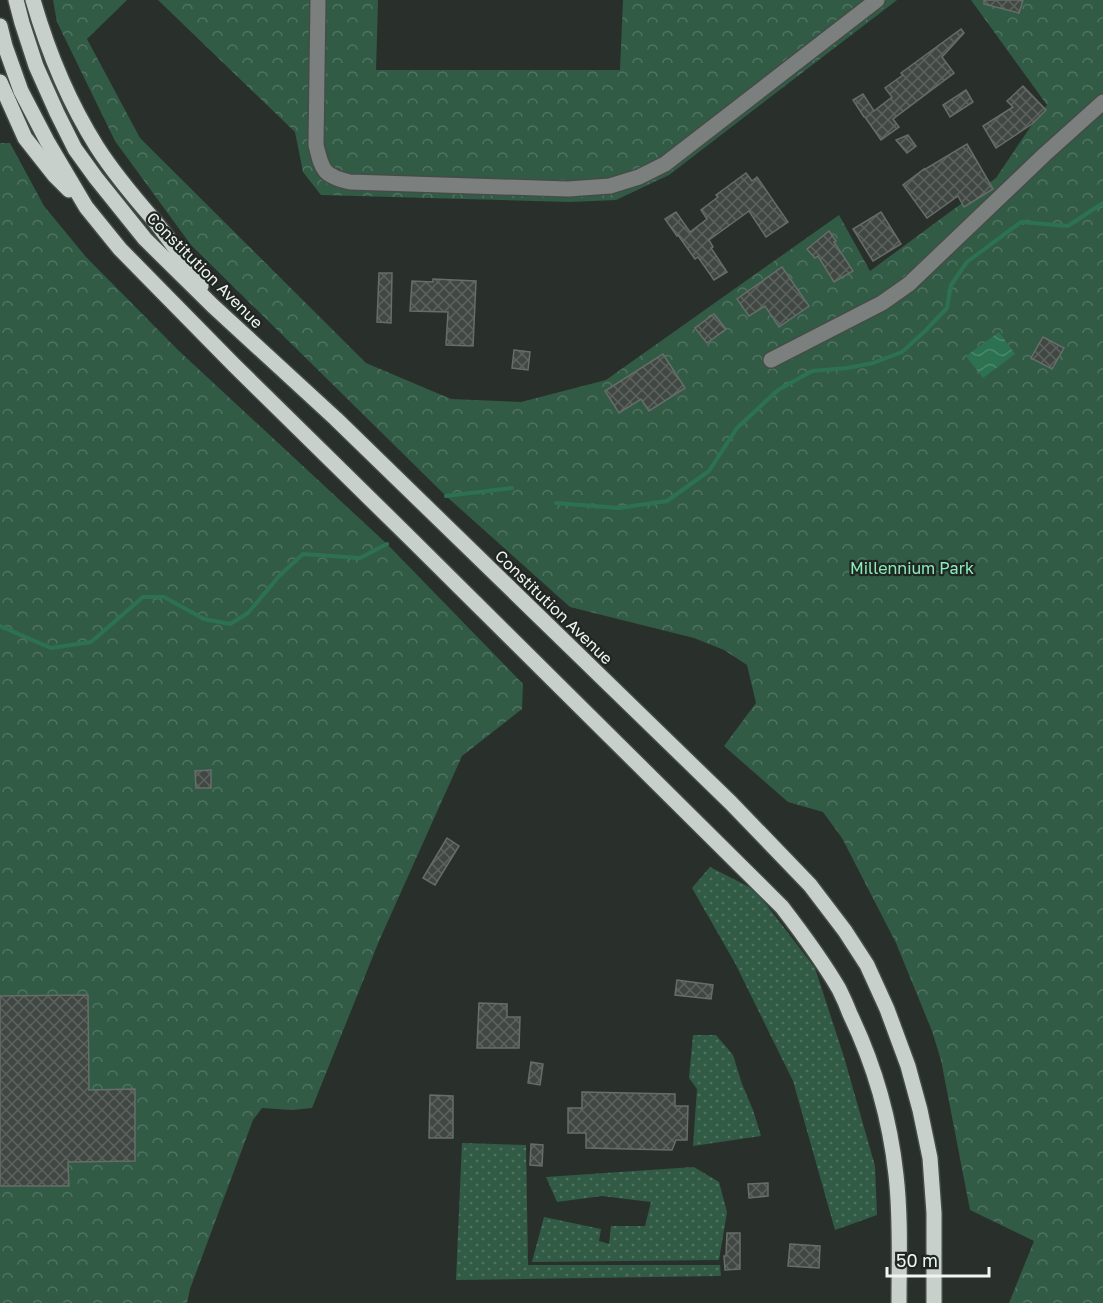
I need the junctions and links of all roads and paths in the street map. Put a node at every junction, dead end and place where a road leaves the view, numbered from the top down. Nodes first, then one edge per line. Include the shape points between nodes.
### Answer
1 (16, 0) edge
2 (33, 0) edge
3 (318, 0) edge
4 (877, 0) edge
5 (0, 26) edge
6 (0, 81) edge
7 (1103, 102) edge
8 (86, 207) junction
9 (213, 306) junction
10 (771, 360) dead end
11 (899, 1303) edge
12 (934, 1303) edge

1 - 9 main road, Constitution Avenue via 36,66 75,149 145,239
2 - 9 main road via 61,80 97,147 187,264
3 - 4 street via 315,145 321,167 334,178 350,182 568,189 610,186 665,164
5 - 8 main road via 21,91
6 - 8 main road via 25,138
7 - 10 street via 909,284 882,303
8 - 11 main road via 120,249 782,907 814,950 840,990 861,1036 888,1125 896,1175
9 - 12 main road, Constitution Avenue via 336,419 731,803 810,885 845,931 867,965 887,1009 920,1110 930,1158 934,1213

